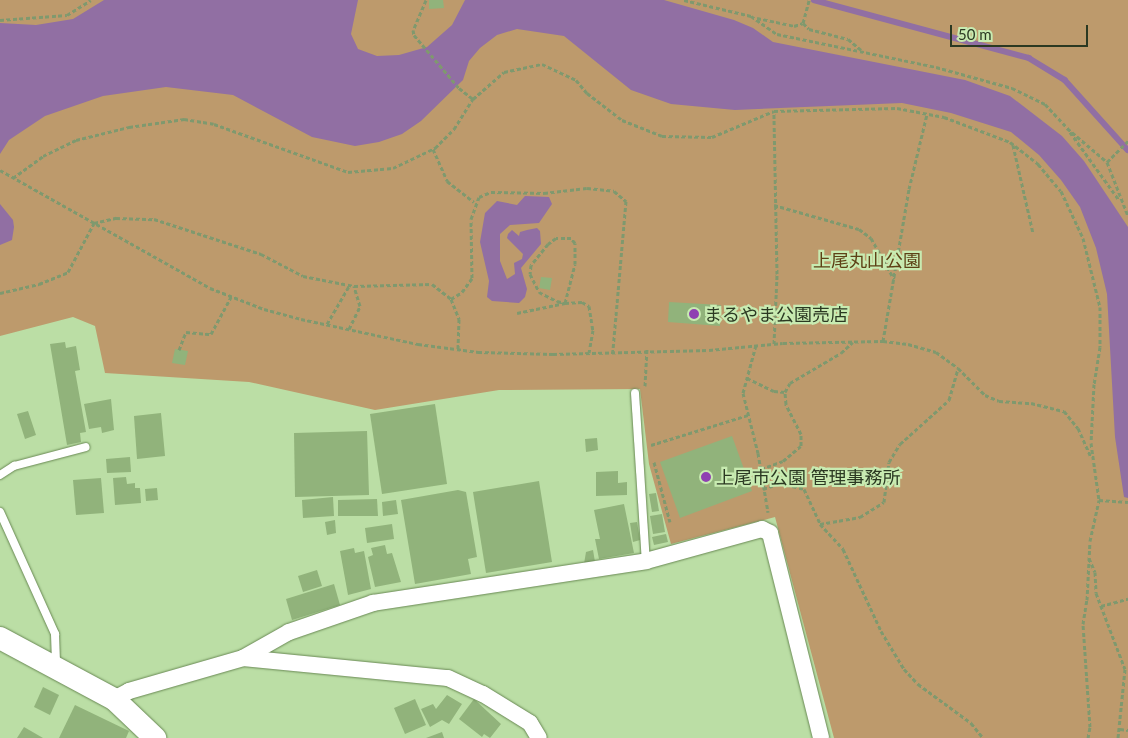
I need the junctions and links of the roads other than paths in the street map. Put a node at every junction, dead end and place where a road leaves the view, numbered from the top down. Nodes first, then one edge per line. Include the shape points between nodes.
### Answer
1 (635, 393) dead end
2 (86, 447) dead end
3 (0, 475) edge
4 (0, 512) edge
5 (646, 560) junction
6 (0, 638) edge
7 (243, 658) junction
8 (55, 667) junction
9 (114, 699) junction
10 (155, 738) edge
11 (539, 738) edge
12 (821, 738) edge

1 - 5 lane
2 - 3 lane via 14,466
4 - 8 lane via 54,634
5 - 7 street via 373,603 289,632
5 - 12 street via 762,529 770,533
6 - 8 street
7 - 9 street via 129,691
7 - 11 street via 448,678 483,694 530,723
8 - 9 street
9 - 10 street

